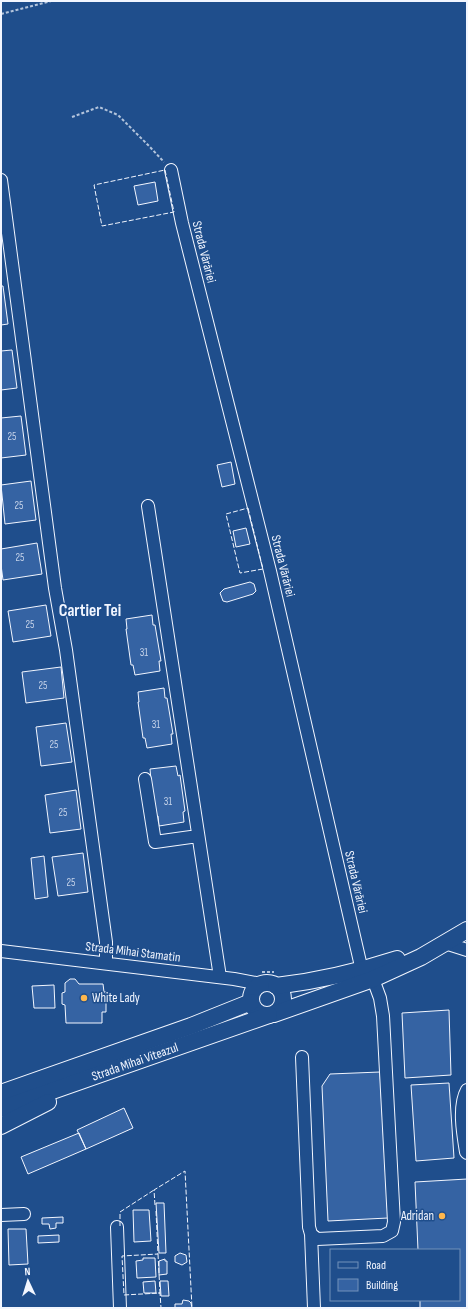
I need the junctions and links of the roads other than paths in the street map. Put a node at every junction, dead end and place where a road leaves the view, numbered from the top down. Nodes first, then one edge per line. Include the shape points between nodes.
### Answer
1 (171, 170) road end
2 (1, 180) edge
3 (148, 506) dead end
4 (145, 779) dead end
5 (198, 836) junction
6 (467, 930) edge
7 (444, 944) junction
8 (1, 950) edge
9 (467, 950) edge
10 (106, 962) junction
11 (368, 974) junction
12 (220, 977) junction
13 (269, 985) junction
14 (251, 1002) junction
15 (272, 1015) junction
16 (302, 1057) dead end
17 (90, 1078) junction
18 (467, 1090) edge
19 (1, 1093) edge
20 (1, 1109) edge
21 (1, 1126) edge
22 (467, 1153) edge
23 (24, 1214) dead end
24 (1, 1215) edge
25 (117, 1227) dead end
26 (311, 1234) junction
27 (120, 1308) edge
28 (314, 1308) edge

1 - 11 street, Strada Vărăriei via 270,572 360,962
2 - 10 street via 55,588 105,935
3 - 5 street
4 - 5 street via 155,842
5 - 12 street
6 - 7 main road, Strada Mihai Viteazul
7 - 9 street
7 - 11 main road, Strada Mihai Viteazul
8 - 10 street, Strada Mihai Stamatin
10 - 12 street, Strada Mihai Stamatin
11 - 13 main road, Strada Mihai Viteazul
11 - 15 main road, Strada Mihai Viteazul
11 - 26 street, Strada Vărăriei via 380,998 383,1016 394,1222 392,1231 383,1236 317,1239
12 - 13 street, Strada Mihai Stamatin
13 - 14 main road via 257,986 252,993
13 - 15 main road via 280,990 283,998 281,1007
14 - 15 main road via 257,1012
14 - 19 main road, Strada Mihai Viteazul via 191,1026
15 - 17 main road, Strada Mihai Viteazul
16 - 26 street
17 - 20 main road, Strada Mihai Viteazul
17 - 21 main road
18 - 22 street via 463,1098 462,1122
23 - 24 street
25 - 27 street
26 - 28 street

